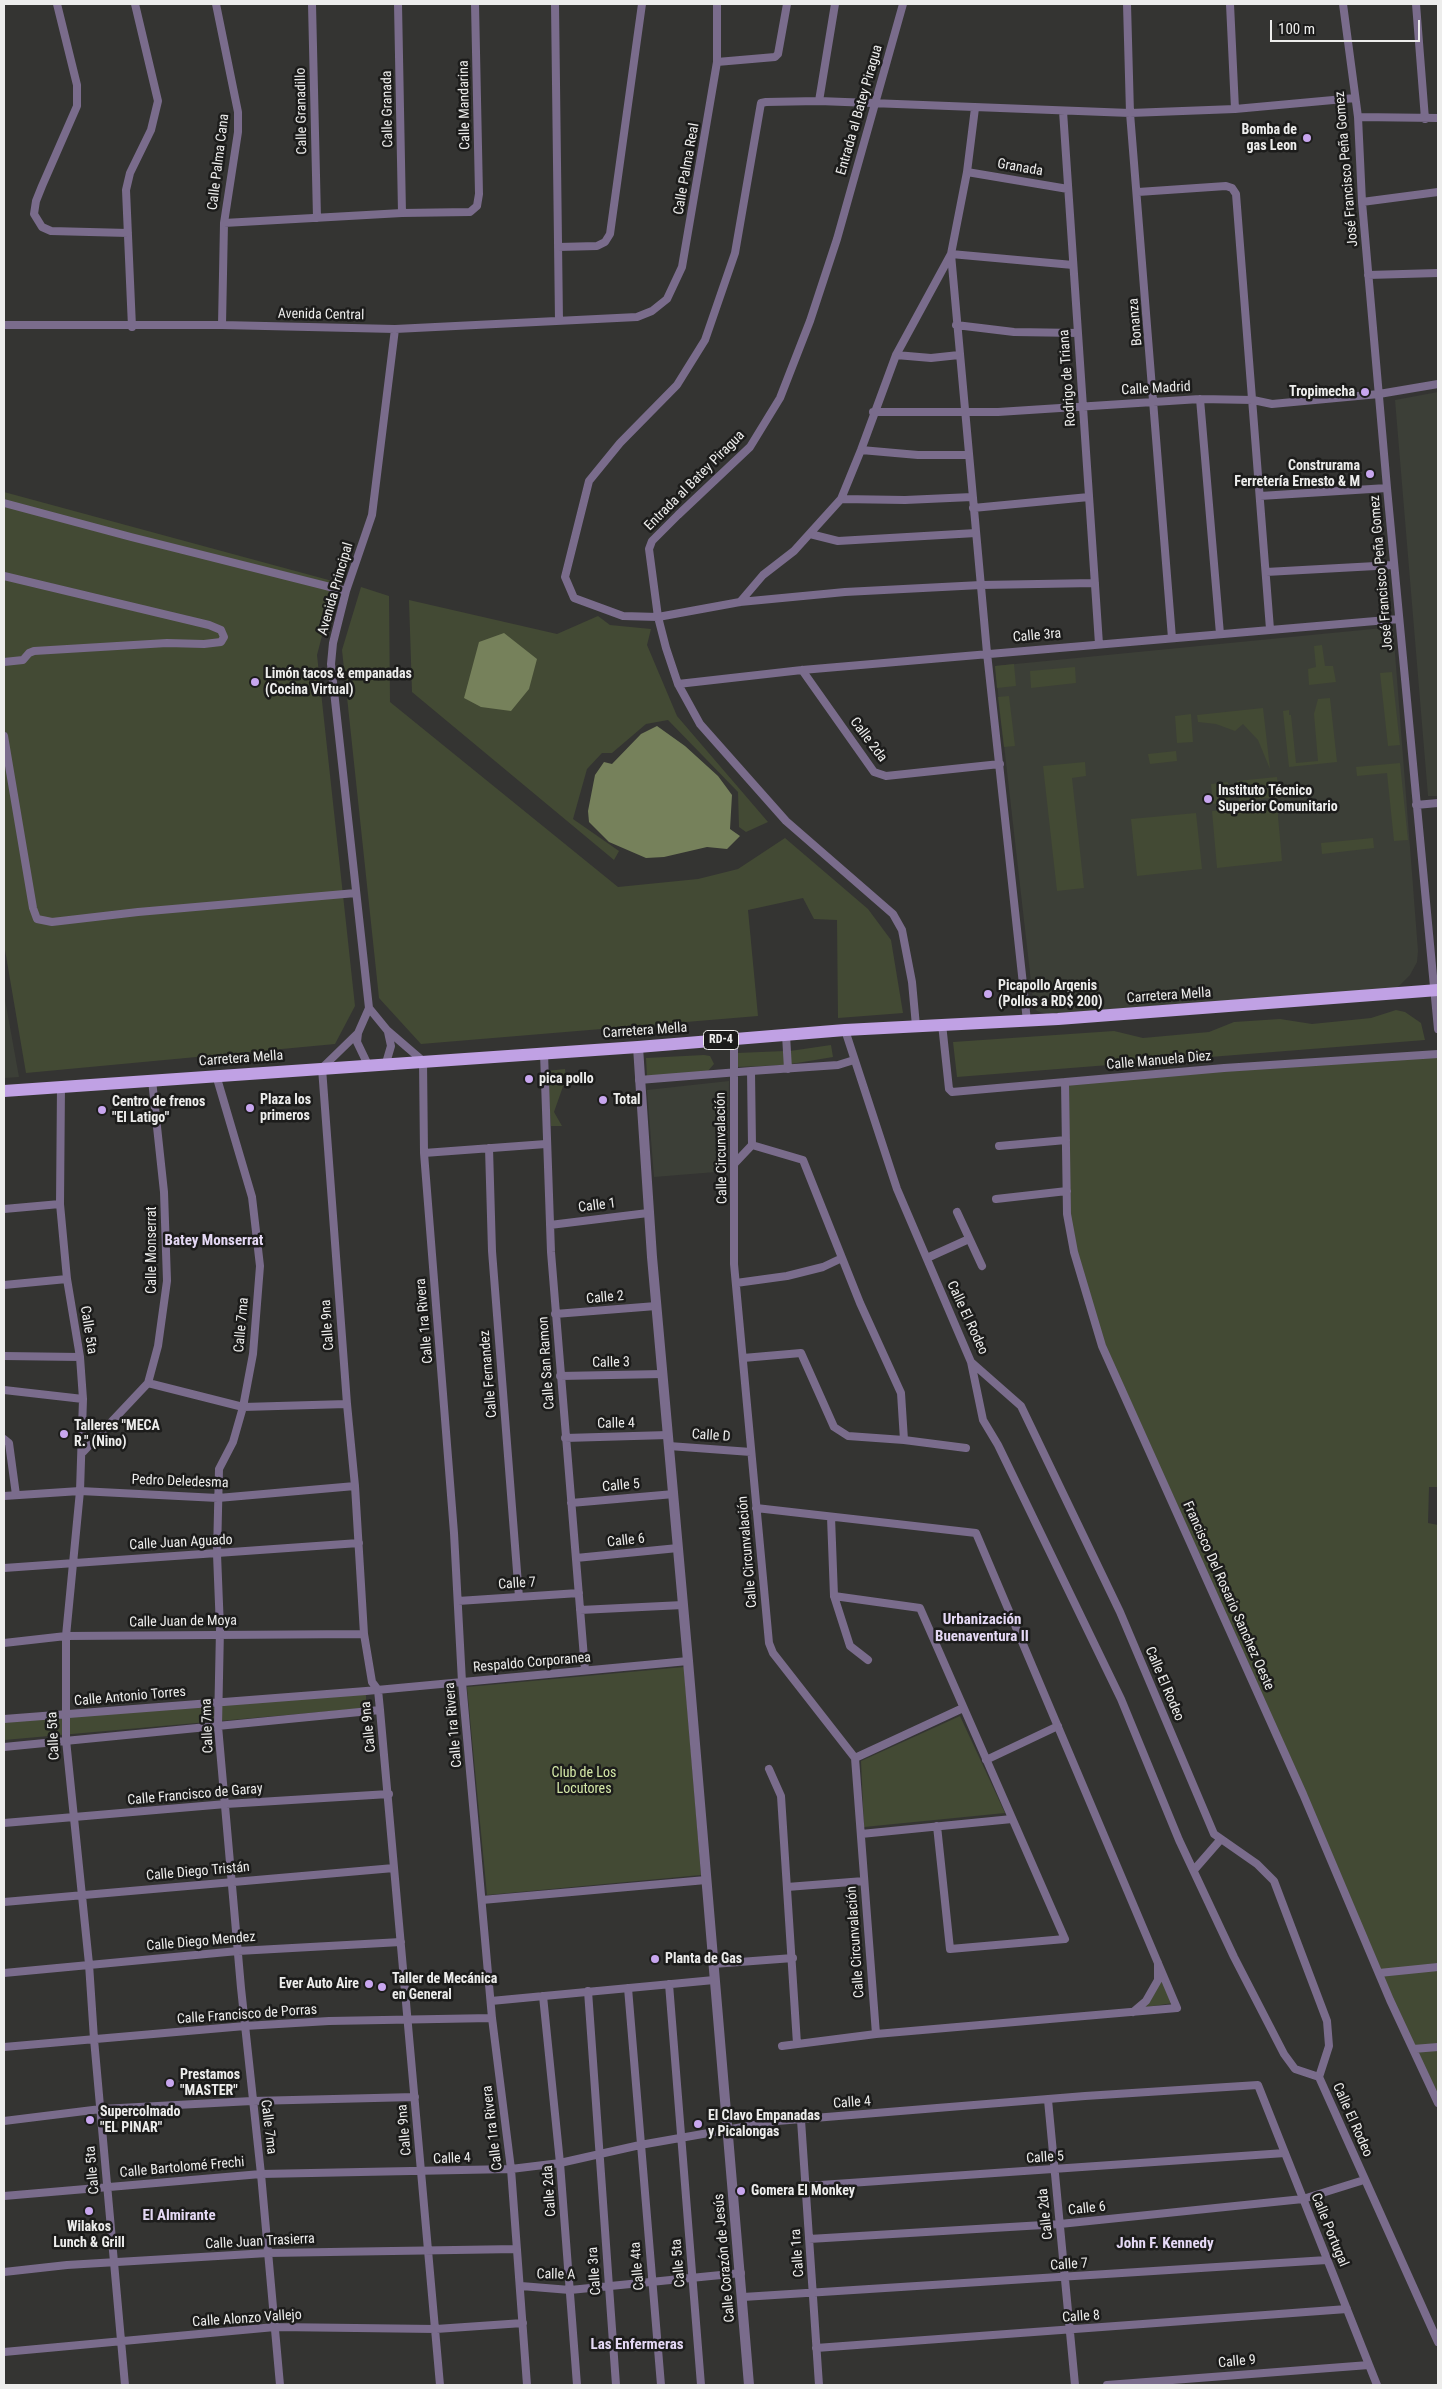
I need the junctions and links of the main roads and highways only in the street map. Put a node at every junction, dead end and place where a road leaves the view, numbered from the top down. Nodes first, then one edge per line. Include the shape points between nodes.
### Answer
1 (1436, 990) edge
2 (4, 1091) edge

1 - 2 main road, Carretera Mella / RD-4

